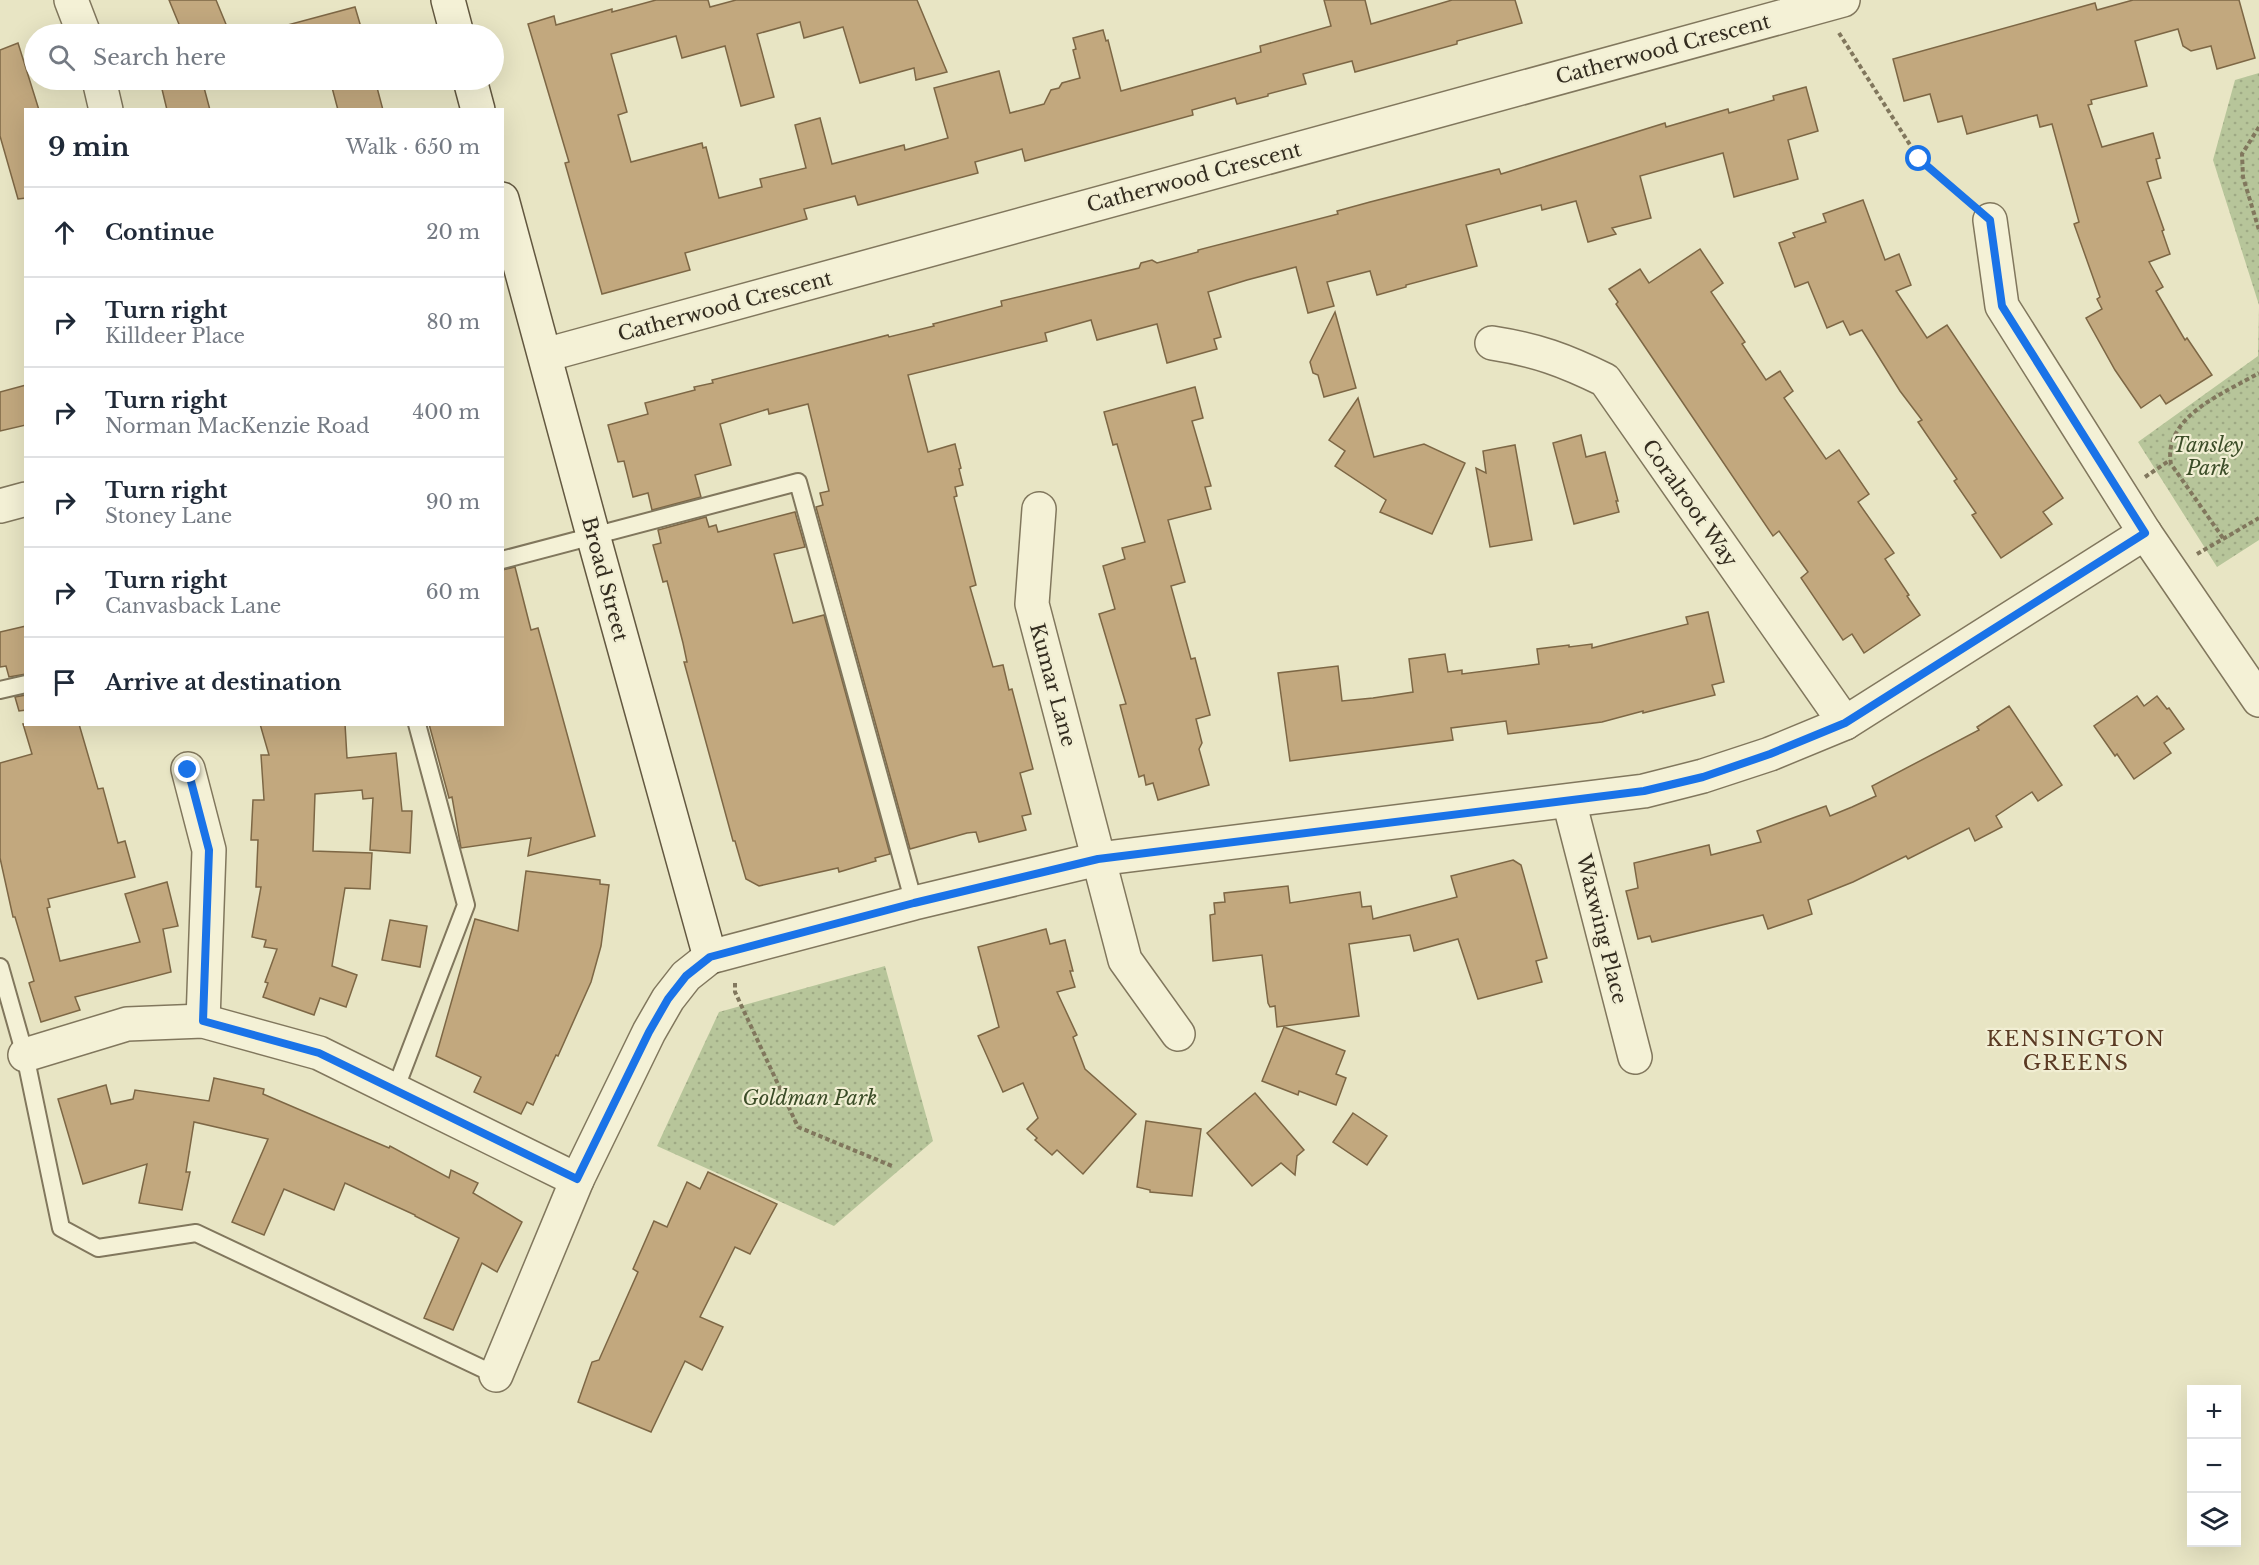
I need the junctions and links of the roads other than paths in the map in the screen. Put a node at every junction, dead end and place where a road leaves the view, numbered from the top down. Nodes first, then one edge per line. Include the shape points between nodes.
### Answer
1 (71, 0) edge
2 (448, 0) edge
3 (1819, 4) edge
4 (80, 24) edge
5 (454, 24) edge
6 (101, 90) edge
7 (473, 90) edge
8 (106, 108) edge
9 (477, 108) edge
10 (504, 206) edge
11 (1990, 220) road end
12 (1492, 343) dead end
13 (545, 355) junction
14 (24, 500) edge
15 (0, 506) edge
16 (1039, 509) dead end
17 (2145, 533) junction
18 (592, 535) junction
19 (504, 559) edge
20 (24, 684) edge
21 (0, 690) edge
22 (2259, 700) edge
23 (1845, 723) junction
24 (418, 726) edge
25 (188, 770) dead end
26 (1569, 801) junction
27 (1098, 859) junction
28 (914, 903) junction
29 (721, 954) junction
30 (0, 967) edge
31 (203, 1021) junction
32 (1178, 1034) dead end
33 (25, 1055) junction
34 (1635, 1057) dead end
35 (395, 1090) junction
36 (577, 1179) junction
37 (496, 1375) joint

1 - 4 street
2 - 5 street
3 - 13 street, Catherwood Crescent
6 - 8 street
7 - 9 street
10 - 13 street, Broad Street
11 - 17 street via 2002,306
12 - 23 street, Coralroot Way via 1531,349 1605,380
13 - 18 street, Broad Street
14 - 15 street
16 - 27 street, Kumar Lane via 1032,604
17 - 22 street
17 - 23 street
18 - 19 lane
18 - 28 lane via 798,482
18 - 29 street, Broad Street
20 - 21 lane
23 - 26 street via 1703,777 1644,791
24 - 35 lane via 466,905
25 - 31 street via 209,850
26 - 27 street
26 - 34 street, Waxwing Place
27 - 28 street
27 - 32 street, Kumar Lane via 1125,960
28 - 29 street
29 - 36 street via 686,976 668,999
30 - 33 lane
31 - 33 street via 127,1024
31 - 35 street via 319,1053
33 - 37 lane via 61,1228 98,1248 196,1233
35 - 36 street
36 - 37 street

